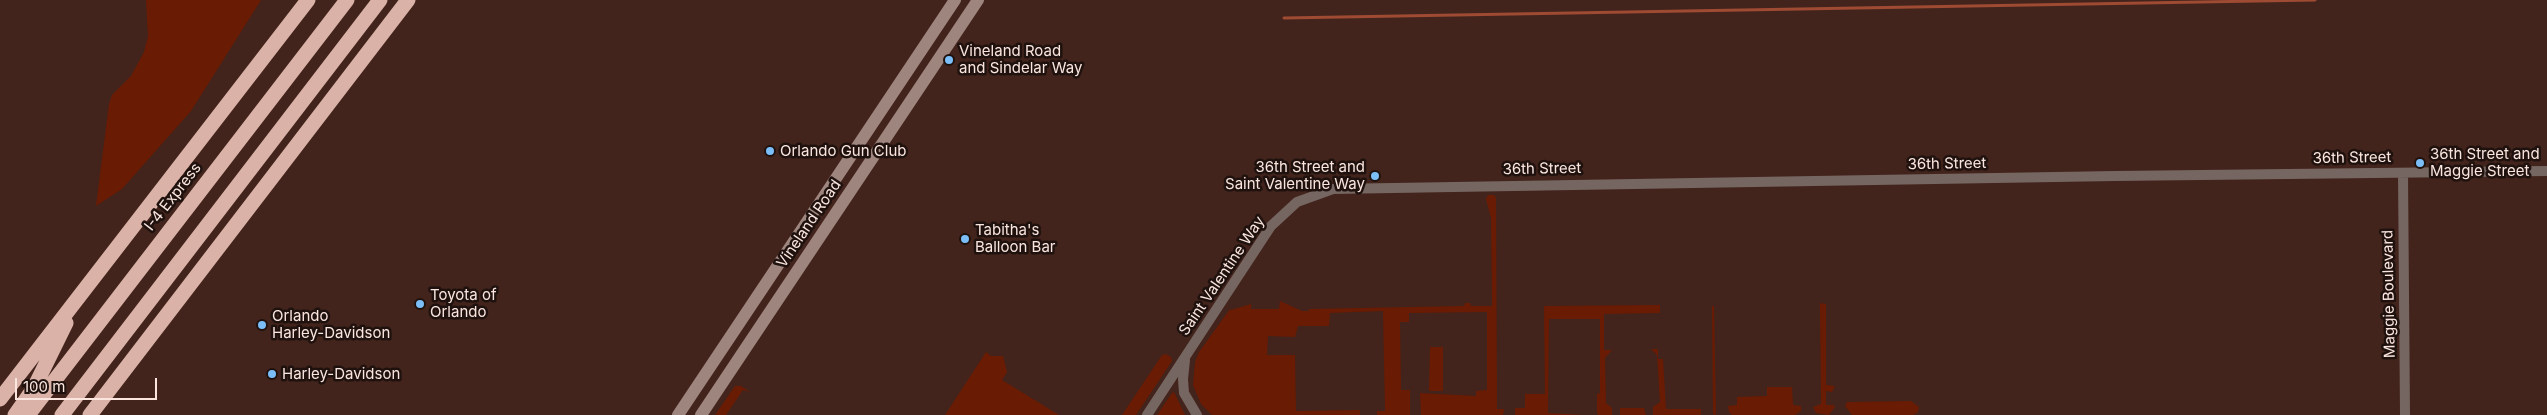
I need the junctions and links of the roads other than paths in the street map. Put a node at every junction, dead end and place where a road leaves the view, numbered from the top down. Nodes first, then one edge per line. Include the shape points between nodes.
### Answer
1 (308, 0) edge
2 (347, 0) edge
3 (380, 0) edge
4 (408, 0) edge
5 (955, 0) edge
6 (978, 0) edge
7 (872, 124) junction
8 (890, 133) junction
9 (2547, 171) edge
10 (2403, 173) junction
11 (1348, 187) joint
12 (780, 261) junction
13 (796, 272) junction
14 (82, 293) junction
15 (717, 357) junction
16 (1185, 358) junction
17 (733, 367) junction
18 (0, 399) edge
19 (15, 415) edge
20 (28, 415) edge
21 (62, 415) edge
22 (90, 415) edge
23 (678, 415) edge
24 (701, 415) edge
25 (1147, 415) edge
26 (1197, 415) edge
27 (2405, 415) edge

1 - 14 highway
2 - 20 highway, I-4 Express
3 - 21 highway
4 - 22 highway
5 - 7 street, Vineland Road
6 - 8 street, Vineland Road
7 - 8 street
7 - 12 street, Vineland Road
8 - 13 street, Vineland Road
9 - 10 street, 36th Street
10 - 11 street, 36th Street
10 - 27 street, Maggie Boulevard
11 - 16 street, Saint Valentine Way via 1306,197 1276,222
12 - 13 street
12 - 15 street, Vineland Road
13 - 17 street, Vineland Road
14 - 18 highway
14 - 19 highway via 34,388
15 - 17 street
15 - 23 street, Vineland Road
16 - 25 street, Saint Valentine Way
16 - 26 street via 1184,393
17 - 24 street, Vineland Road

